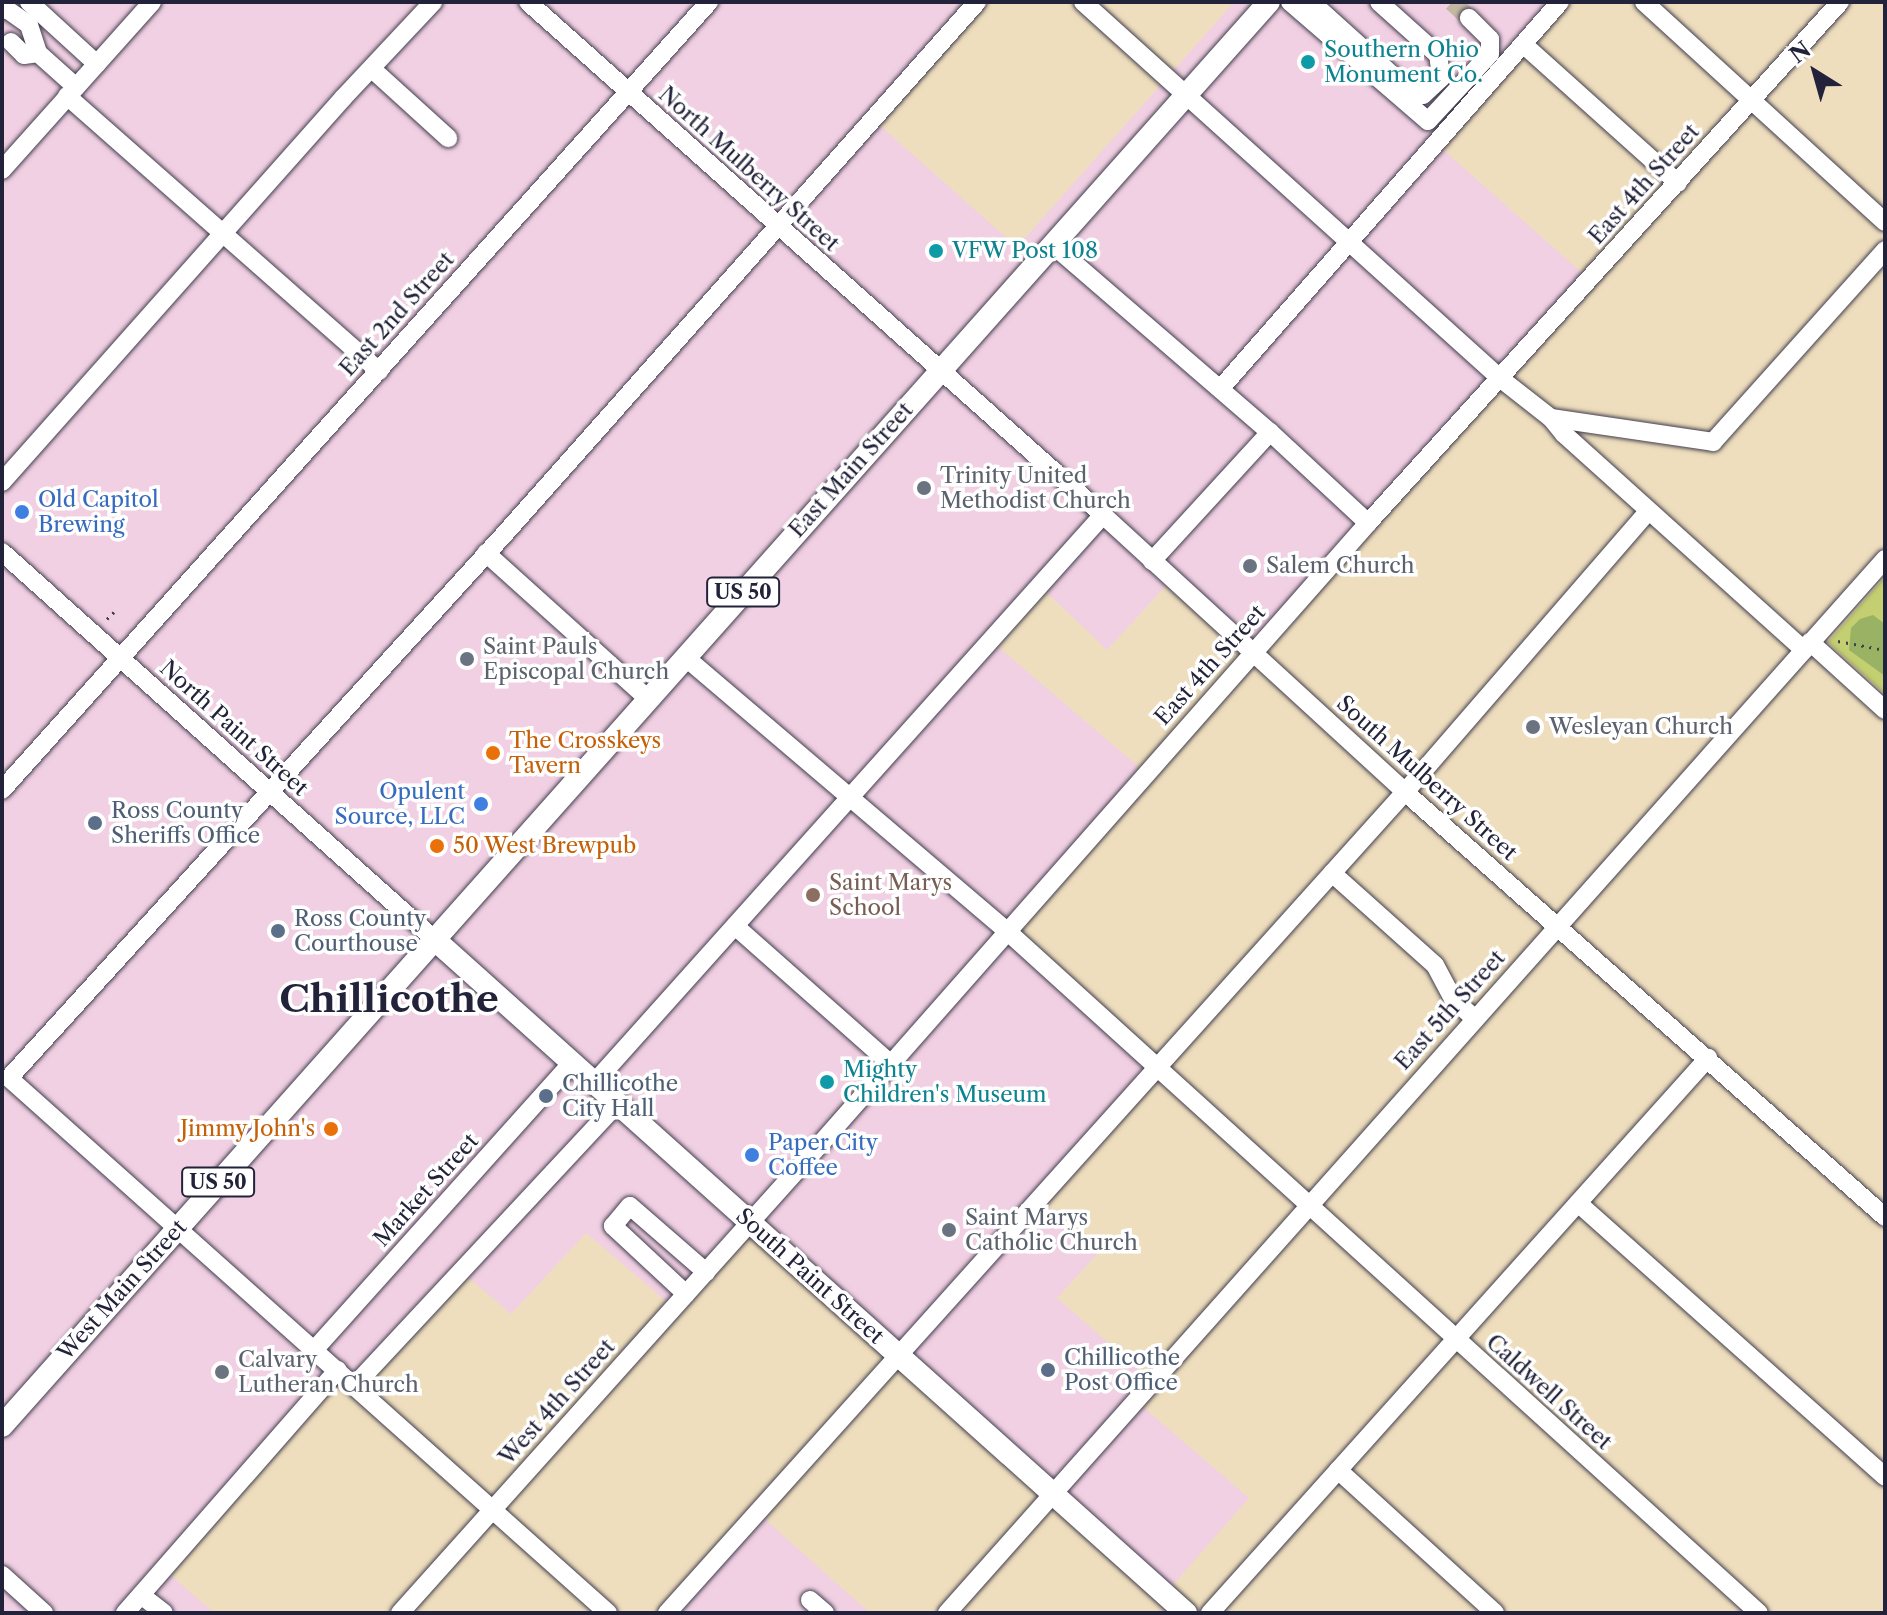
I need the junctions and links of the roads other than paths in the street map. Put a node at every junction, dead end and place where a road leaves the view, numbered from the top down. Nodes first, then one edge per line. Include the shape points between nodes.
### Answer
1 (29, 2) edge
2 (152, 2) edge
3 (433, 2) edge
4 (528, 2) edge
5 (709, 2) edge
6 (977, 2) edge
7 (1083, 2) edge
8 (1269, 2) edge
9 (1290, 2) edge
10 (1311, 2) edge
11 (1379, 2) edge
12 (1560, 2) edge
13 (1644, 2) edge
14 (1840, 2) edge
15 (2, 10) edge
16 (1469, 18) tunnel mouth
17 (11, 42) dead end
18 (1523, 44) junction
19 (38, 53) junction
20 (97, 64) junction
21 (372, 69) junction
22 (72, 92) junction
23 (627, 92) junction
24 (1186, 94) junction
25 (1751, 101) junction
26 (448, 138) dead end
27 (6, 158) edge
28 (1678, 183) junction
29 (1885, 222) edge
30 (777, 226) junction
31 (222, 235) junction
32 (1349, 242) junction
33 (1053, 245) junction
34 (1885, 250) edge
35 (379, 371) junction
36 (939, 371) junction
37 (1501, 379) junction
38 (1220, 389) junction
39 (1551, 418) junction
40 (1270, 432) junction
41 (2, 482) edge
42 (1648, 511) junction
43 (1103, 515) junction
44 (1368, 523) junction
45 (2, 552) edge
46 (486, 553) junction
47 (1885, 559) edge
48 (1152, 561) junction
49 (1807, 646) junction
50 (1253, 654) junction
51 (685, 657) junction
52 (120, 658) junction
53 (648, 699) junction
54 (1885, 710) edge
55 (2, 790) edge
56 (270, 792) junction
57 (1405, 792) junction
58 (850, 797) junction
59 (1332, 873) junction
60 (735, 926) junction
61 (1556, 926) junction
62 (1007, 931) junction
63 (434, 939) junction
64 (1475, 1019) junction
65 (1708, 1058) junction
66 (572, 1063) junction
67 (890, 1063) junction
68 (1157, 1069) junction
69 (4, 1079) edge
70 (594, 1083) junction
71 (617, 1104) junction
72 (1578, 1203) junction
73 (1307, 1206) junction
74 (1885, 1217) edge
75 (750, 1223) junction
76 (178, 1227) junction
77 (706, 1272) junction
78 (686, 1294) junction
79 (1455, 1340) junction
80 (315, 1349) junction
81 (899, 1356) junction
82 (338, 1370) junction
83 (355, 1385) junction
84 (2, 1426) edge
85 (1338, 1470) junction
86 (1885, 1477) edge
87 (1052, 1494) junction
88 (493, 1509) junction
89 (2, 1575) edge
90 (141, 1595) junction
91 (810, 1600) dead end
92 (44, 1613) edge
93 (125, 1613) edge
94 (164, 1613) edge
95 (400, 1613) edge
96 (608, 1613) edge
97 (667, 1613) edge
98 (825, 1613) edge
99 (947, 1613) edge
100 (1186, 1613) edge
101 (1210, 1613) edge
102 (1495, 1613) edge
103 (1759, 1613) edge

1 - 20 street
2 - 20 street
3 - 21 street
4 - 23 street, North Mulberry Street
5 - 23 street, East 2nd Street
6 - 30 street
7 - 24 street
8 - 24 main road, East Main Street / US 50
9 - 16 street via 1428,121 1490,54 1490,39
10 - 11 street via 1412,93 1423,95 1441,78 1438,55
12 - 18 street
13 - 25 street
14 - 25 street, East 4th Street
15 - 19 street via 29,25
17 - 19 street via 24,55
18 - 28 street
18 - 32 street
19 - 22 street
20 - 22 street
21 - 26 street
21 - 31 street
22 - 27 street
22 - 31 street
23 - 30 street, North Mulberry Street
23 - 35 street, East 2nd Street
24 - 32 street
24 - 33 main road, East Main Street / US 50
25 - 28 street, East 4th Street
25 - 29 street
28 - 37 street, East 4th Street
30 - 36 street, North Mulberry Street
30 - 46 street
31 - 35 street
31 - 41 street
32 - 37 street
32 - 38 street
33 - 36 main road, East Main Street / US 50
33 - 38 street
34 - 39 street via 1713,442
35 - 52 street, East 2nd Street
36 - 43 street, South Mulberry Street
36 - 51 main road, East Main Street / US 50
37 - 39 street
37 - 44 street, East 4th Street
38 - 40 street
39 - 42 street
40 - 44 street
40 - 48 street
42 - 49 street
42 - 57 street
43 - 48 street, South Mulberry Street
43 - 58 street
44 - 50 street, East 4th Street
45 - 52 street, North Paint Street
46 - 53 street
46 - 56 street
47 - 49 street, East 5th Street
48 - 50 street, South Mulberry Street
49 - 54 street
49 - 61 street, East 5th Street
50 - 57 street, South Mulberry Street
50 - 62 street, East 4th Street
51 - 53 main road, East Main Street / US 50
51 - 58 street, Caldwell Street
52 - 55 street, East 2nd Street
52 - 56 street, North Paint Street
53 - 63 main road, East Main Street / US 50
56 - 63 street, North Paint Street
56 - 69 street
57 - 59 street
57 - 61 street, South Mulberry Street
58 - 60 street
58 - 62 street, Caldwell Street
59 - 64 street via 1435,965 1453,999
59 - 68 street
60 - 67 street
60 - 70 street
61 - 64 street, East 5th Street
61 - 65 street, South Mulberry Street
62 - 67 street, East 4th Street
62 - 68 street, Caldwell Street
63 - 66 main road, South Paint Street
63 - 76 main road, West Main Street / US 50
64 - 73 street, East 5th Street
65 - 72 street
65 - 74 street, South Mulberry Street
66 - 70 main road, South Paint Street
66 - 80 street, Market Street
67 - 75 street, East 4th Street
68 - 73 street, Caldwell Street
68 - 81 street
69 - 76 street
70 - 71 main road, South Paint Street
71 - 75 main road, South Paint Street
71 - 83 street
72 - 79 street
72 - 86 street
73 - 79 street, Caldwell Street
73 - 87 street, East 5th Street
75 - 77 street, West 4th Street
75 - 81 main road, South Paint Street
76 - 80 street
76 - 84 main road, West Main Street / US 50
77 - 78 street, West 4th Street
77 - 78 street via 630,1206 613,1226
78 - 88 street, West 4th Street
79 - 85 street
79 - 103 street, Caldwell Street
80 - 82 street
81 - 87 main road, South Paint Street
81 - 97 street
82 - 83 street
82 - 90 street
83 - 88 street
85 - 101 street
85 - 102 street
87 - 99 street, East 5th Street
87 - 100 main road, South Paint Street
88 - 95 street, West 4th Street
88 - 96 street
89 - 92 street
90 - 93 street
90 - 94 street
91 - 98 street

